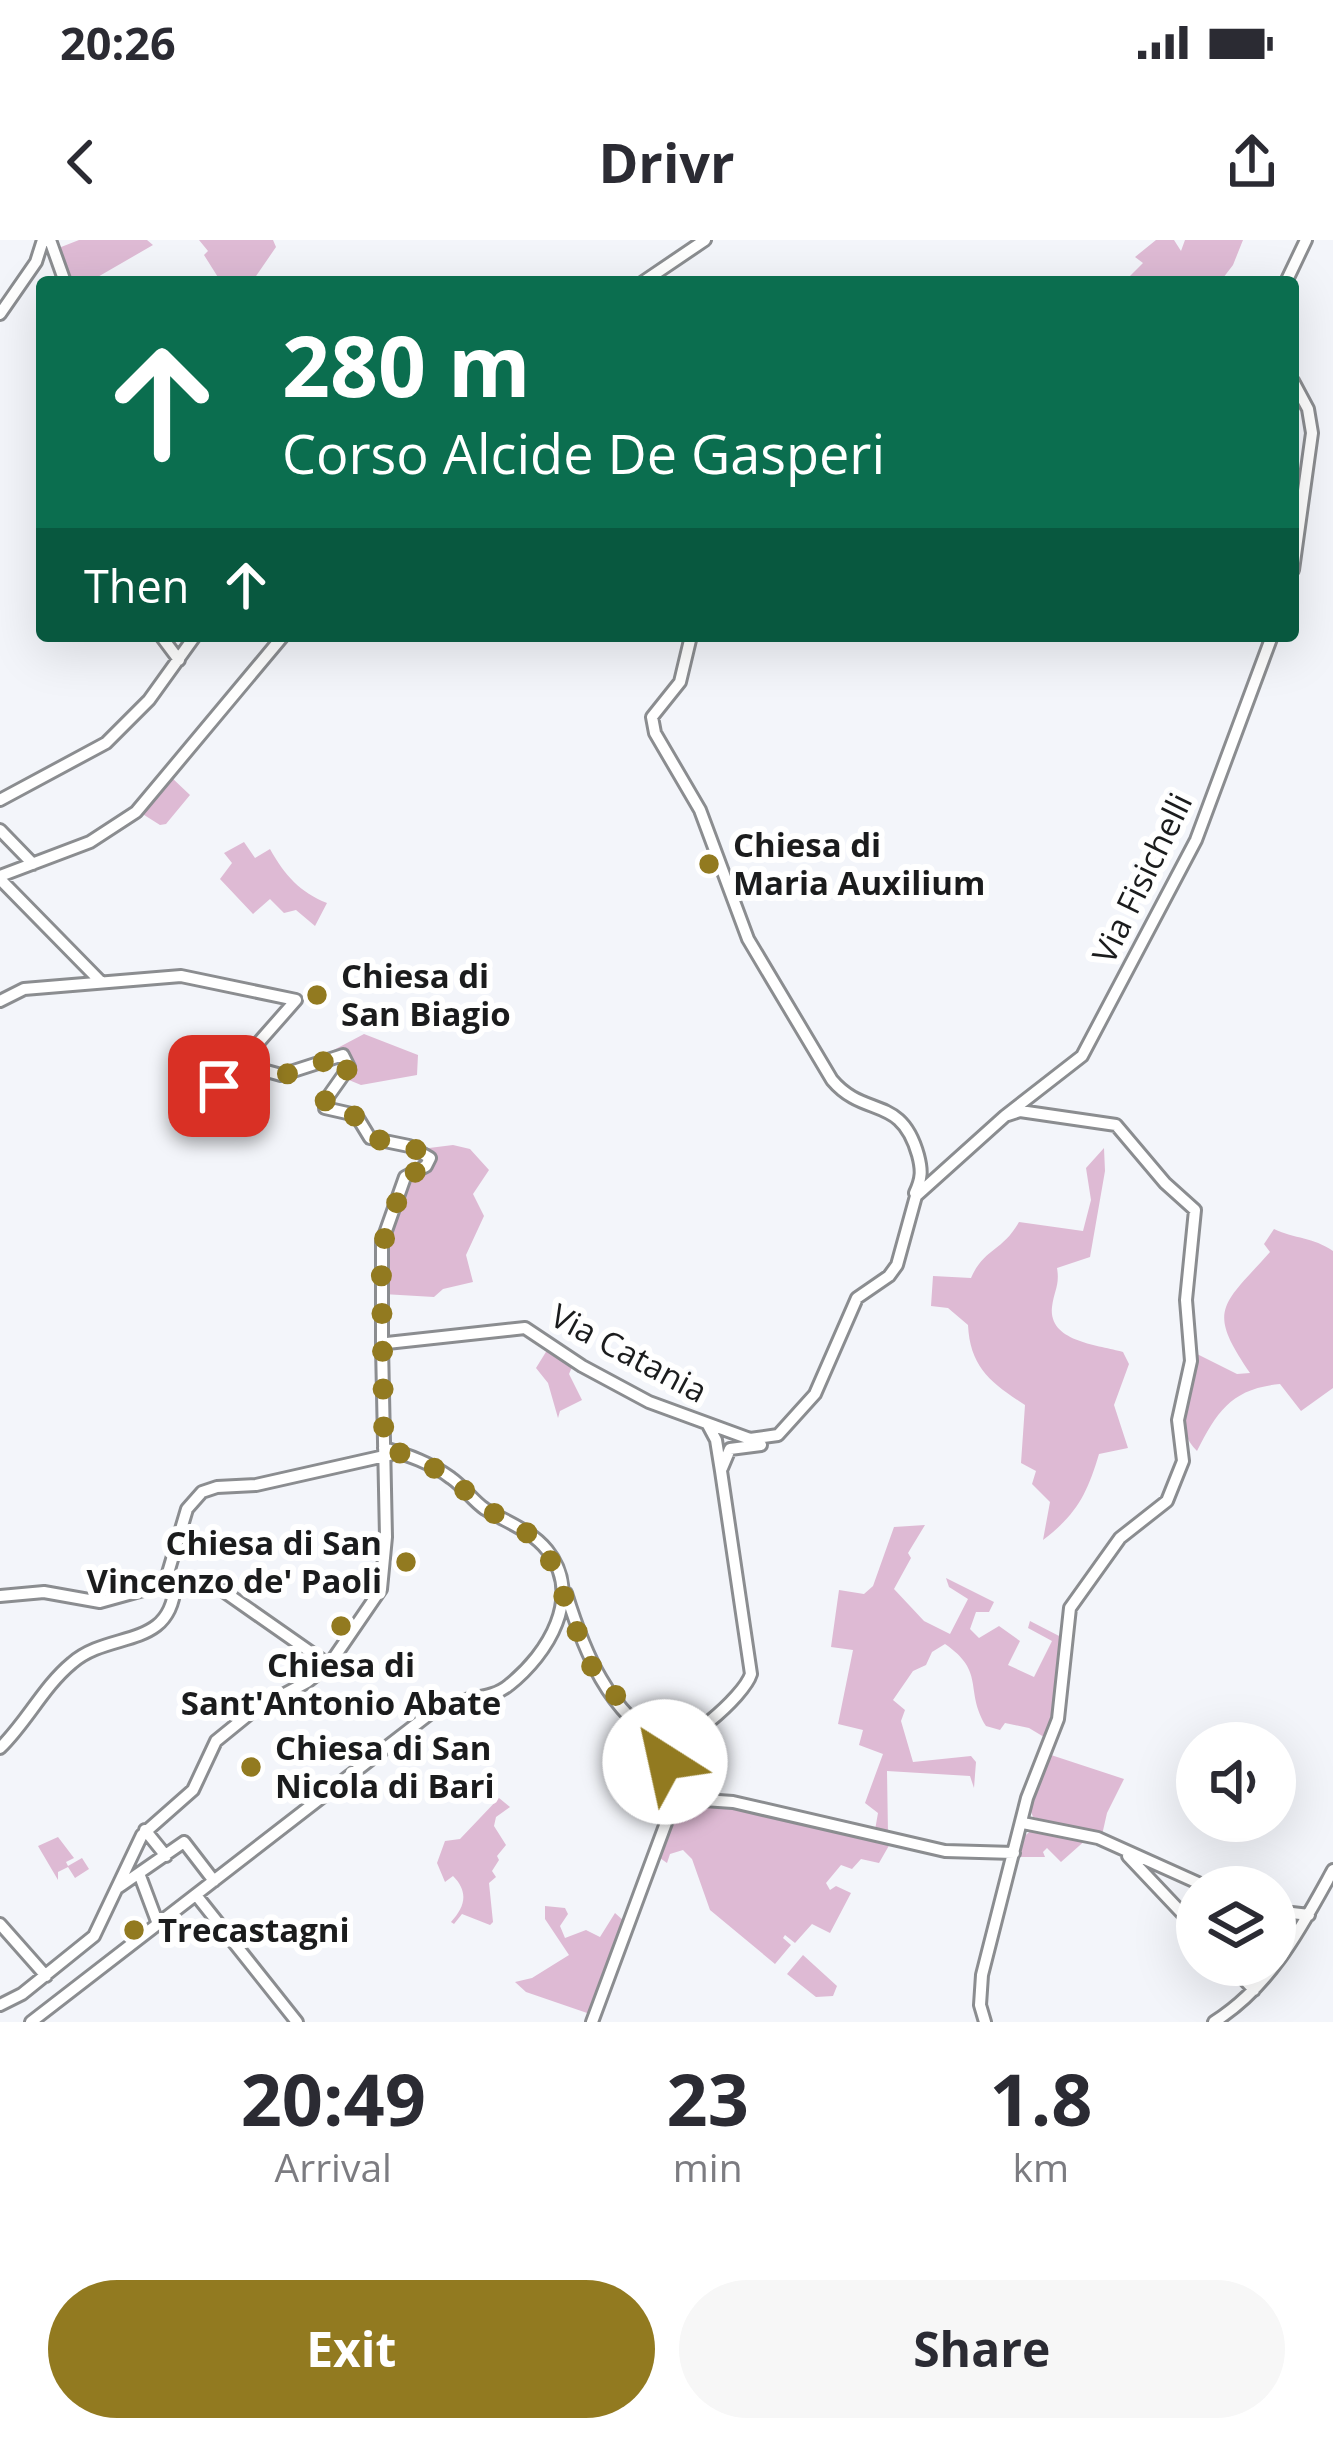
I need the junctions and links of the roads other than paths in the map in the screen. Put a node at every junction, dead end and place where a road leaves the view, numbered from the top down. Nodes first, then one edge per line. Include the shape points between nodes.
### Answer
1 (45, 240) edge
2 (705, 240) edge
3 (1306, 240) edge
4 (62, 276) edge
5 (652, 276) edge
6 (1289, 276) edge
7 (0, 313) edge
8 (1299, 392) edge
9 (1299, 527) edge
10 (191, 642) edge
11 (278, 642) edge
12 (690, 642) edge
13 (1270, 642) edge
14 (0, 800) edge
15 (0, 830) edge
16 (33, 863) junction
17 (0, 878) edge
18 (100, 982) junction
19 (6, 998) edge
20 (1039, 1090) junction
21 (1024, 1101) junction
22 (1009, 1113) junction
23 (1038, 1114) junction
24 (924, 1169) junction
25 (387, 1344) junction
26 (707, 1425) junction
27 (726, 1432) junction
28 (778, 1435) junction
29 (722, 1449) junction
30 (381, 1455) junction
31 (169, 1588) junction
32 (0, 1596) edge
33 (565, 1611) junction
34 (329, 1665) junction
35 (667, 1747) junction
36 (0, 1748) edge
37 (672, 1786) junction
38 (689, 1802) junction
39 (1026, 1802) junction
40 (671, 1810) junction
41 (1037, 1825) junction
42 (1022, 1827) junction
43 (146, 1832) junction
44 (1009, 1848) junction
45 (165, 1854) junction
46 (1127, 1854) junction
47 (1333, 1873) edge
48 (1176, 1874) edge
49 (138, 1877) junction
50 (215, 1880) junction
51 (119, 1888) junction
52 (197, 1896) junction
53 (1176, 1906) edge
54 (1296, 1913) edge
55 (1309, 1915) junction
56 (0, 1924) edge
57 (158, 1924) junction
58 (46, 1976) junction
59 (1250, 1986) edge
60 (1254, 1990) junction
61 (0, 2005) edge
62 (31, 2022) edge
63 (297, 2022) edge
64 (592, 2022) edge
65 (985, 2022) edge
66 (1214, 2022) edge

1 - 4 street
1 - 7 street
2 - 5 street
3 - 6 street
8 - 9 street via 1312,433
10 - 14 street via 106,743
11 - 16 street via 136,812 90,842
12 - 24 street via 680,682 651,720 655,733 700,810 752,947 837,1085 899,1117
13 - 20 street, Via Fisichelli via 1196,840 1082,1056
15 - 16 street
16 - 17 street
17 - 18 street
18 - 19 street
18 - 25 street via 181,976 290,999 252,1050 212,1078 230,1090 260,1071 281,1076 343,1055 349,1067 325,1108 358,1117 370,1138 428,1156 405,1178 382,1242
20 - 21 street, Via Fisichelli
20 - 23 street
21 - 22 street, Via Fisichelli
21 - 23 street
22 - 23 street
22 - 24 street via 946,1168
23 - 39 street via 1120,1127 1195,1210 1186,1300 1191,1360 1178,1420 1183,1462 1167,1501 1120,1538 1070,1608 1058,1719
24 - 28 street via 893,1272 856,1298 814,1394
25 - 26 street, Via Catania via 525,1328 649,1402
25 - 30 street
26 - 27 street, Via Catania
26 - 29 street
27 - 28 street, Via Catania via 759,1440
27 - 29 street
28 - 29 street via 760,1446
29 - 35 street via 751,1675 742,1694
30 - 31 street via 207,1490 187,1509
30 - 33 street via 410,1456 450,1477 542,1545
30 - 34 street via 381,1589
31 - 32 street via 100,1602 44,1592
31 - 34 street via 210,1583
31 - 36 street via 167,1616 149,1632 80,1656
33 - 35 street via 589,1663
33 - 50 street via 505,1689 432,1712
34 - 43 street via 216,1741 193,1790
35 - 37 street
37 - 38 street
37 - 40 street
38 - 40 street
38 - 44 street via 733,1802 945,1851
39 - 41 street
39 - 42 street
40 - 64 street
41 - 42 street
41 - 46 street via 1098,1838
42 - 44 street
43 - 45 street
43 - 51 street
44 - 65 street via 982,1975
45 - 49 street
45 - 50 street via 184,1842
46 - 48 street
46 - 53 street
47 - 55 street
49 - 51 street
49 - 57 street
50 - 52 street
51 - 58 street via 94,1936
52 - 57 street
52 - 63 street
54 - 55 street
55 - 60 street
56 - 58 street
57 - 62 street
58 - 61 street
59 - 60 street
60 - 66 street

